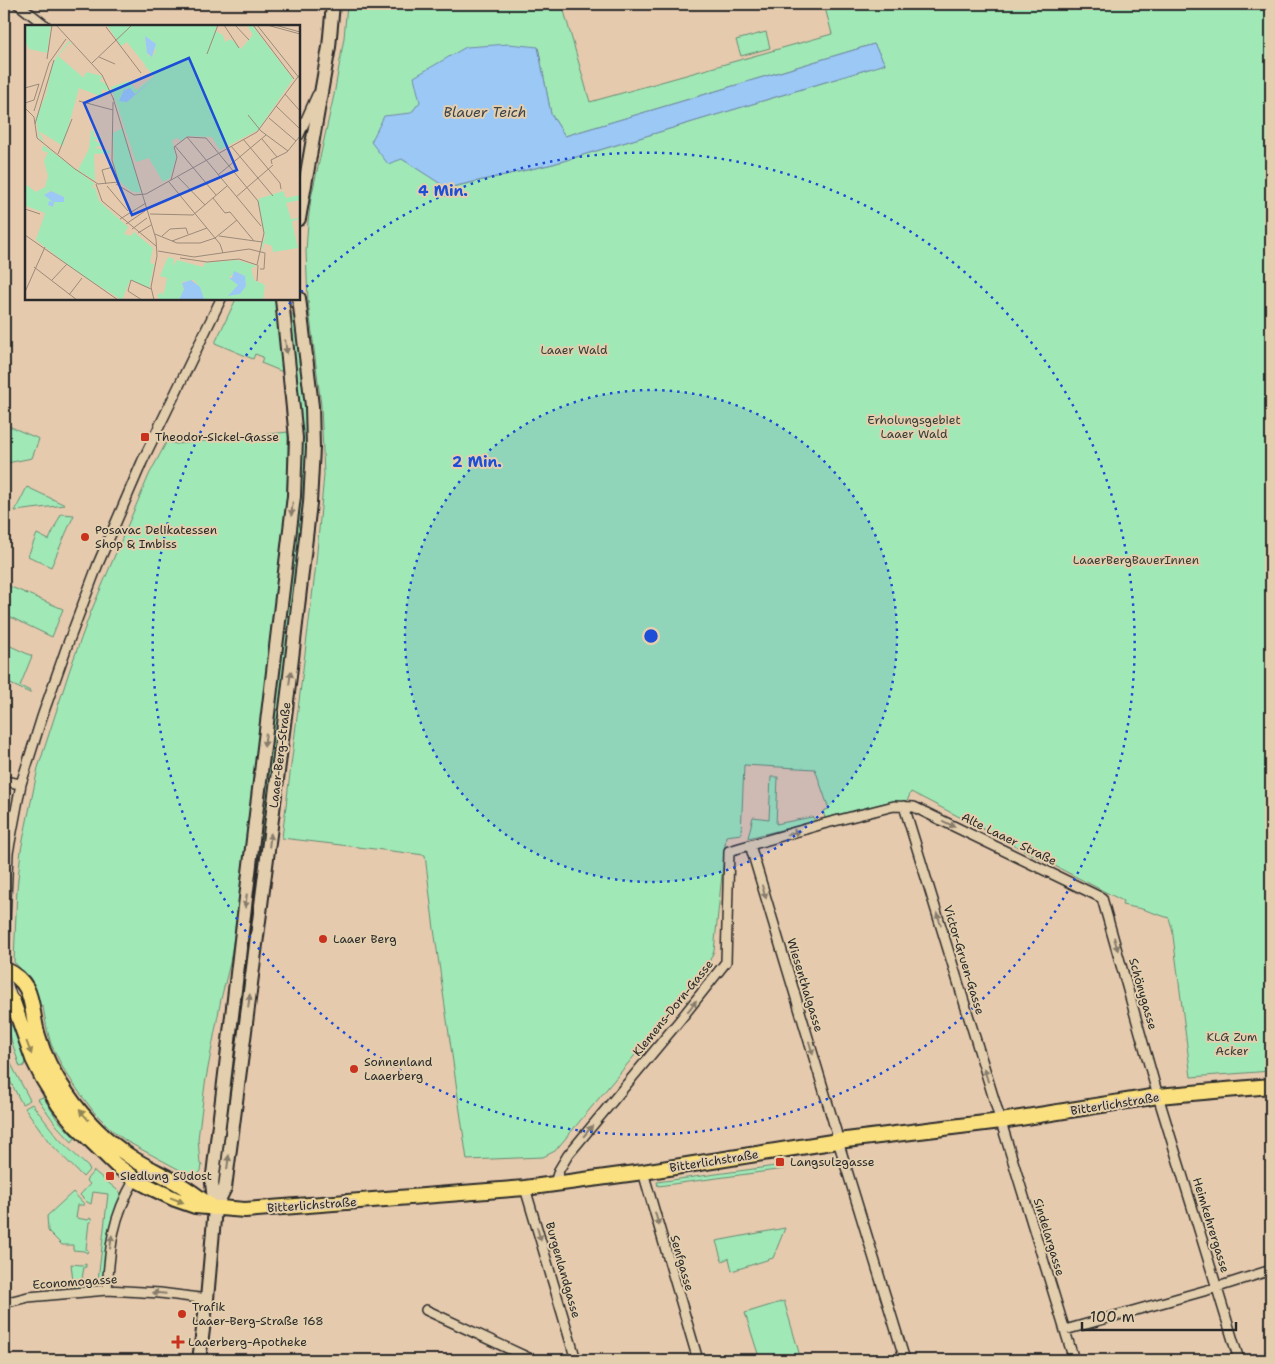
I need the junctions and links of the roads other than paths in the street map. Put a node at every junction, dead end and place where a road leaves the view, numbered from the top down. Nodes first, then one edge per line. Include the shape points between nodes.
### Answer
1 (18, 4) edge
2 (333, 4) edge
3 (45, 25) edge
4 (322, 86) junction
5 (300, 132) edge
6 (300, 165) edge
7 (300, 205) edge
8 (221, 300) edge
9 (282, 300) edge
10 (299, 300) edge
11 (4, 782) edge
12 (21, 784) junction
13 (904, 806) junction
14 (750, 846) junction
15 (1102, 898) joint
16 (4, 943) edge
17 (4, 971) edge
18 (8, 997) edge
19 (1271, 1086) edge
20 (1158, 1096) junction
21 (1001, 1121) junction
22 (837, 1136) junction
23 (643, 1172) junction
24 (135, 1179) junction
25 (555, 1183) junction
26 (525, 1188) junction
27 (215, 1208) junction
28 (1271, 1270) edge
29 (1218, 1288) junction
30 (107, 1290) junction
31 (207, 1299) junction
32 (4, 1303) edge
33 (426, 1310) dead end
34 (1064, 1330) junction
35 (199, 1360) edge
36 (533, 1360) edge
37 (576, 1360) edge
38 (698, 1360) edge
39 (905, 1360) edge
40 (1074, 1360) edge
41 (1239, 1360) edge

1 - 3 street
2 - 4 main road
4 - 5 street
4 - 6 main road
4 - 7 main road
8 - 12 street via 142,462 98,564
9 -> 27 main road, Laaer-Berg-Straße via 296,438 294,488 212,1178
27 -> 10 main road, Laaer-Berg-Straße via 225,1188 310,503 312,406
11 - 12 street
12 - 16 street via 8,853
14 -> 13 street, Klemens-Dorn-Gasse via 850,817
13 -> 15 street, Alte Laaer Straße via 914,807
21 -> 13 street, Victor-Gruen-Gasse
14 -> 22 street, Wiesenthalgasse
25 -> 14 street, Klemens-Dorn-Gasse via 568,1155 726,962 729,851
15 -> 20 street, Schönygasse
17 - 18 street
27 -> 17 main road via 126,1154 81,1113 44,1054 27,990 19,977
18 -> 24 main road via 43,1080 76,1126
19 - 20 main road, Bitterlichstraße
20 - 21 main road, Bitterlichstraße
20 - 29 street, Heimkehrergasse
21 - 22 main road, Bitterlichstraße
21 - 34 street, Sindelargasse
22 - 23 main road, Bitterlichstraße
22 - 39 street
23 - 25 main road, Bitterlichstraße
23 -> 38 street, Senfgasse
24 -> 27 main road via 174,1199
30 -> 24 street via 113,1230
25 - 26 main road, Bitterlichstraße
26 - 27 main road, Bitterlichstraße via 245,1210
26 -> 37 street, Burgenlandgasse
27 - 31 main road, Laaer-Berg-Straße
28 - 29 street
29 - 34 street
29 - 41 street, Heimkehrergasse
31 -> 30 street, Economogasse
30 - 32 street, Economogasse via 28,1297
31 - 35 main road, Laaer-Berg-Straße
33 - 36 street
34 - 40 street, Sindelargasse

